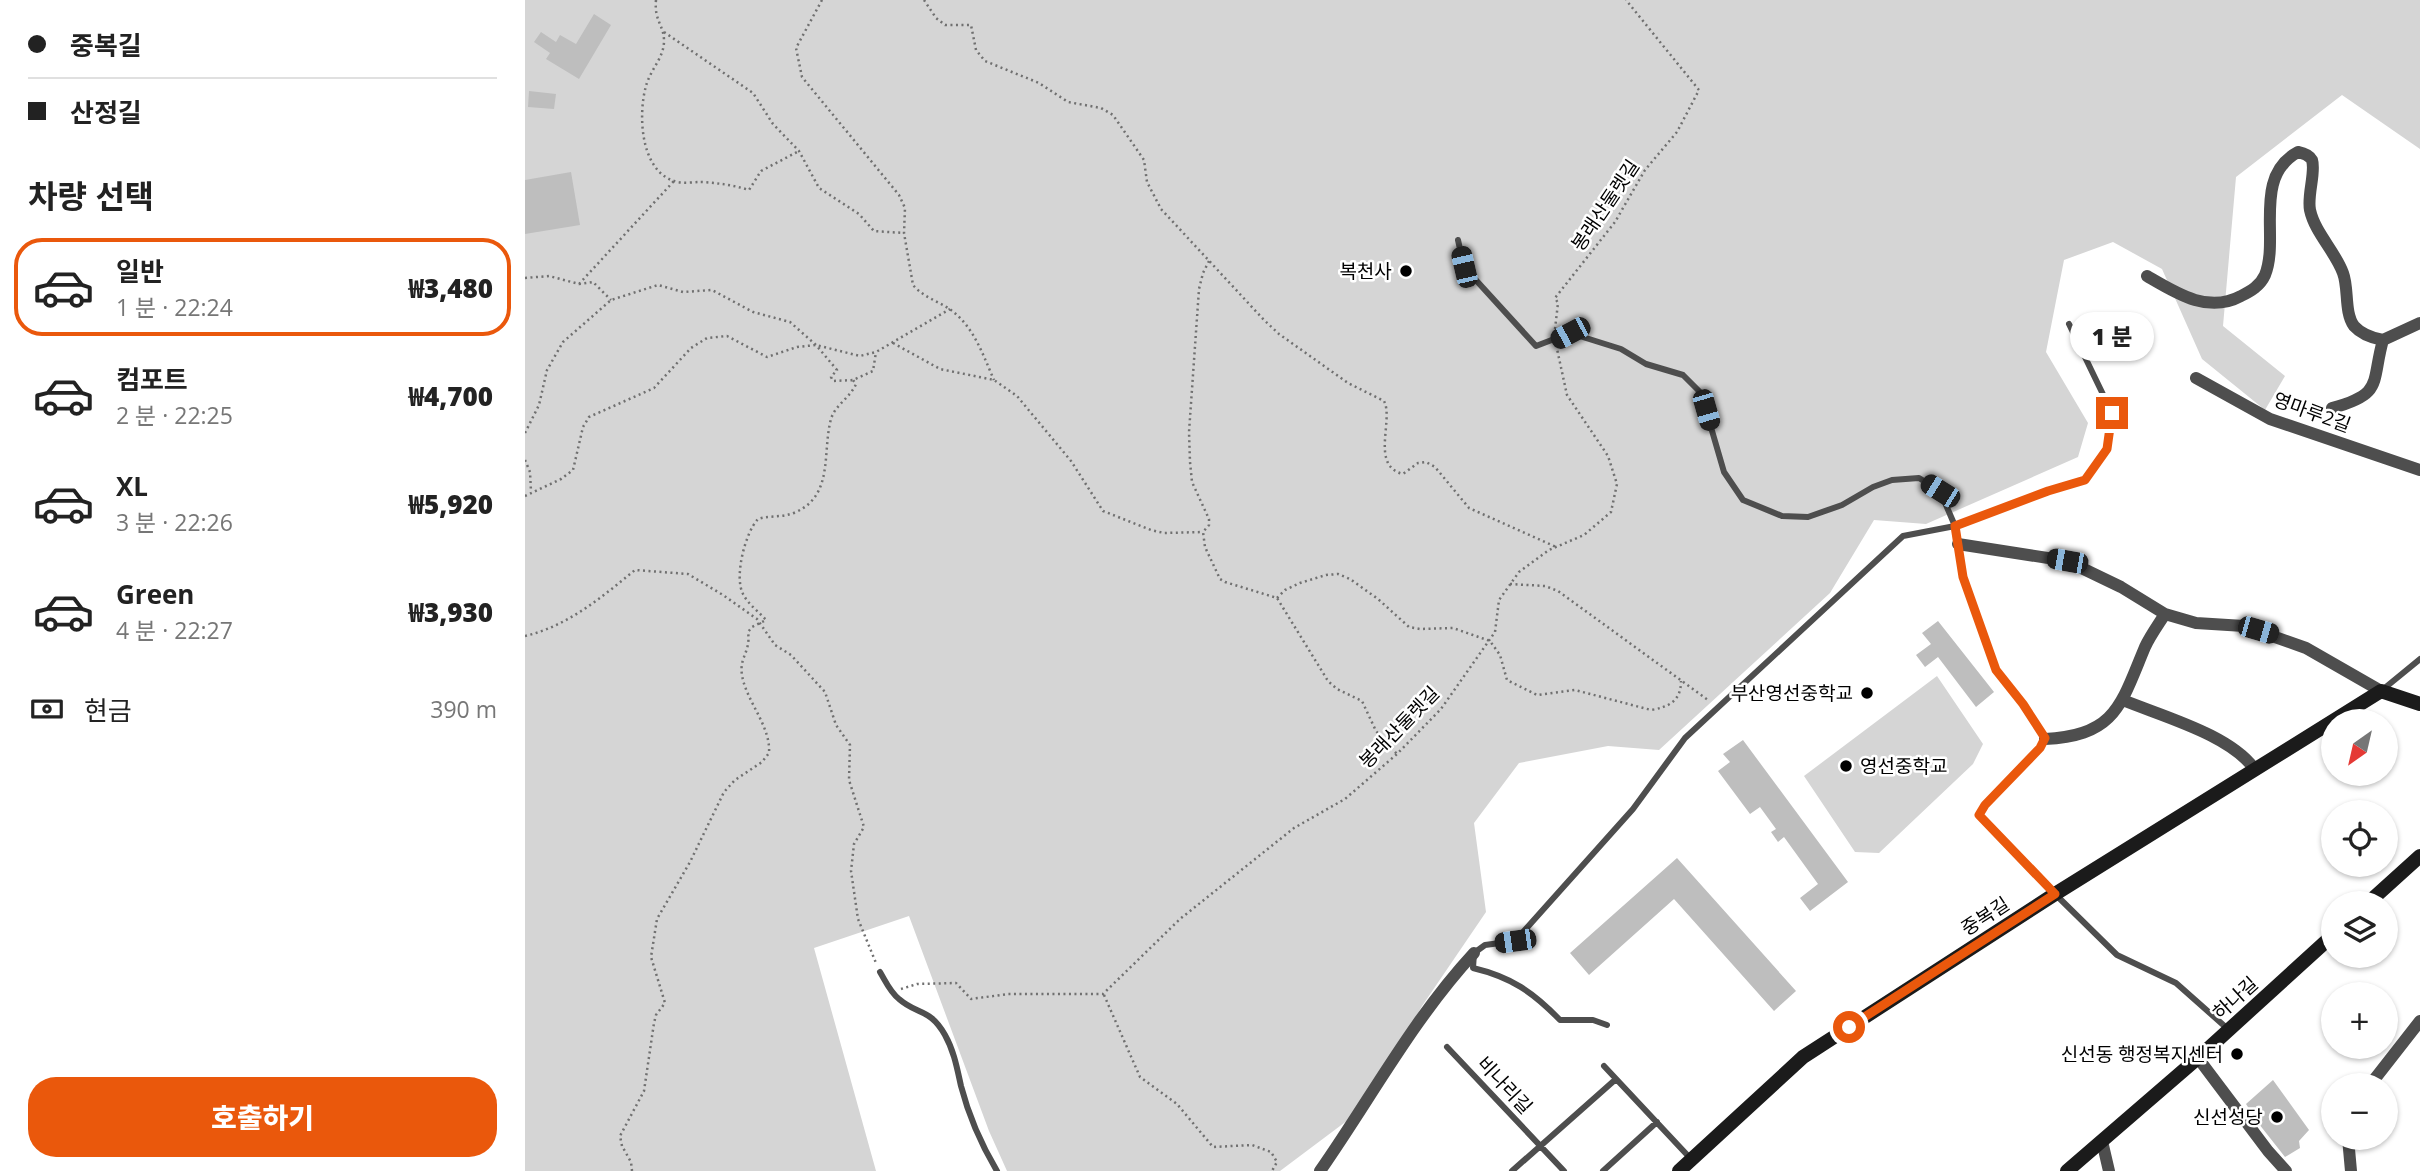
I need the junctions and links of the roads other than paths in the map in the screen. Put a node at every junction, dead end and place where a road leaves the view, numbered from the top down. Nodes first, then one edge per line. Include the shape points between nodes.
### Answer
1 (1458, 240) dead end
2 (2147, 276) dead end
3 (2420, 323) edge
4 (2069, 324) dead end
5 (2383, 340) junction
6 (2196, 378) dead end
7 (2332, 408) dead end
8 (2420, 470) edge
9 (1955, 526) junction
10 (1958, 544) junction
11 (2165, 614) junction
12 (2420, 659) edge
13 (2381, 691) junction
14 (2123, 700) junction
15 (2420, 704) edge
16 (2045, 738) junction
17 (2255, 770) junction
18 (2420, 856) edge
19 (2381, 891) edge
20 (2055, 894) junction
21 (2321, 946) edge
22 (1474, 953) junction
23 (880, 972) road end
24 (2420, 1021) edge
25 (1607, 1026) dead end
26 (2228, 1030) junction
27 (1447, 1047) dead end
28 (2197, 1058) junction
29 (1604, 1066) dead end
30 (2379, 1073) edge
31 (1616, 1079) junction
32 (1657, 1122) junction
33 (2102, 1141) junction
34 (1540, 1146) junction
35 (2349, 1150) edge
36 (1691, 1159) junction
37 (997, 1171) edge
38 (1320, 1171) edge
39 (1512, 1171) edge
40 (1564, 1171) edge
41 (1603, 1171) edge
42 (1679, 1171) edge
43 (2067, 1171) edge
44 (2109, 1171) edge
45 (2286, 1171) edge
46 (2351, 1171) edge

1 - 9 lane via 1464,267 1536,346 1570,333 1683,375 1701,393 1724,472 1743,500 1782,516 1808,517 1892,480 1919,478 1940,491
2 - 5 street via 2195,302 2232,301 2256,288 2265,275 2270,205 2280,169 2288,157 2307,154 2312,161 2310,210 2344,275 2353,324
3 - 5 street
4 - 9 lane via 2112,413 2107,449 2085,480
5 - 7 street via 2370,391
6 - 8 street, 영마루2길 via 2270,419
9 - 10 lane
9 - 22 lane via 1903,536 1685,738 1633,809 1515,941 1485,945
10 - 11 street via 2067,561
10 - 16 lane via 1963,577 1996,670
11 - 13 street via 2272,634
11 - 14 street
12 - 13 lane
13 - 15 street
13 - 17 street, 중복길
14 - 16 street via 2097,728
14 - 17 street via 2222,740
16 - 20 lane via 1979,815
17 - 20 street, 중복길
18 - 19 street
20 - 26 lane via 2117,955 2176,983
20 - 36 street, 중복길 via 1803,1057
21 - 26 street, 하나길
22 - 25 lane via 1473,968 1499,974 1537,996 1560,1020 1593,1020
22 - 38 street via 1417,1023
23 - 37 lane via 901,1002 926,1013 944,1032 979,1142
24 - 30 street
26 - 28 street, 하나길
27 - 34 lane, 비나리길
28 - 33 street, 하나길
28 - 45 street
29 - 31 lane
31 - 32 lane
31 - 34 lane
32 - 36 lane
32 - 41 lane
33 - 43 street, 하나길
33 - 44 street
34 - 39 lane
34 - 40 lane, 비나리길
35 - 46 street
36 - 42 street, 중복길

